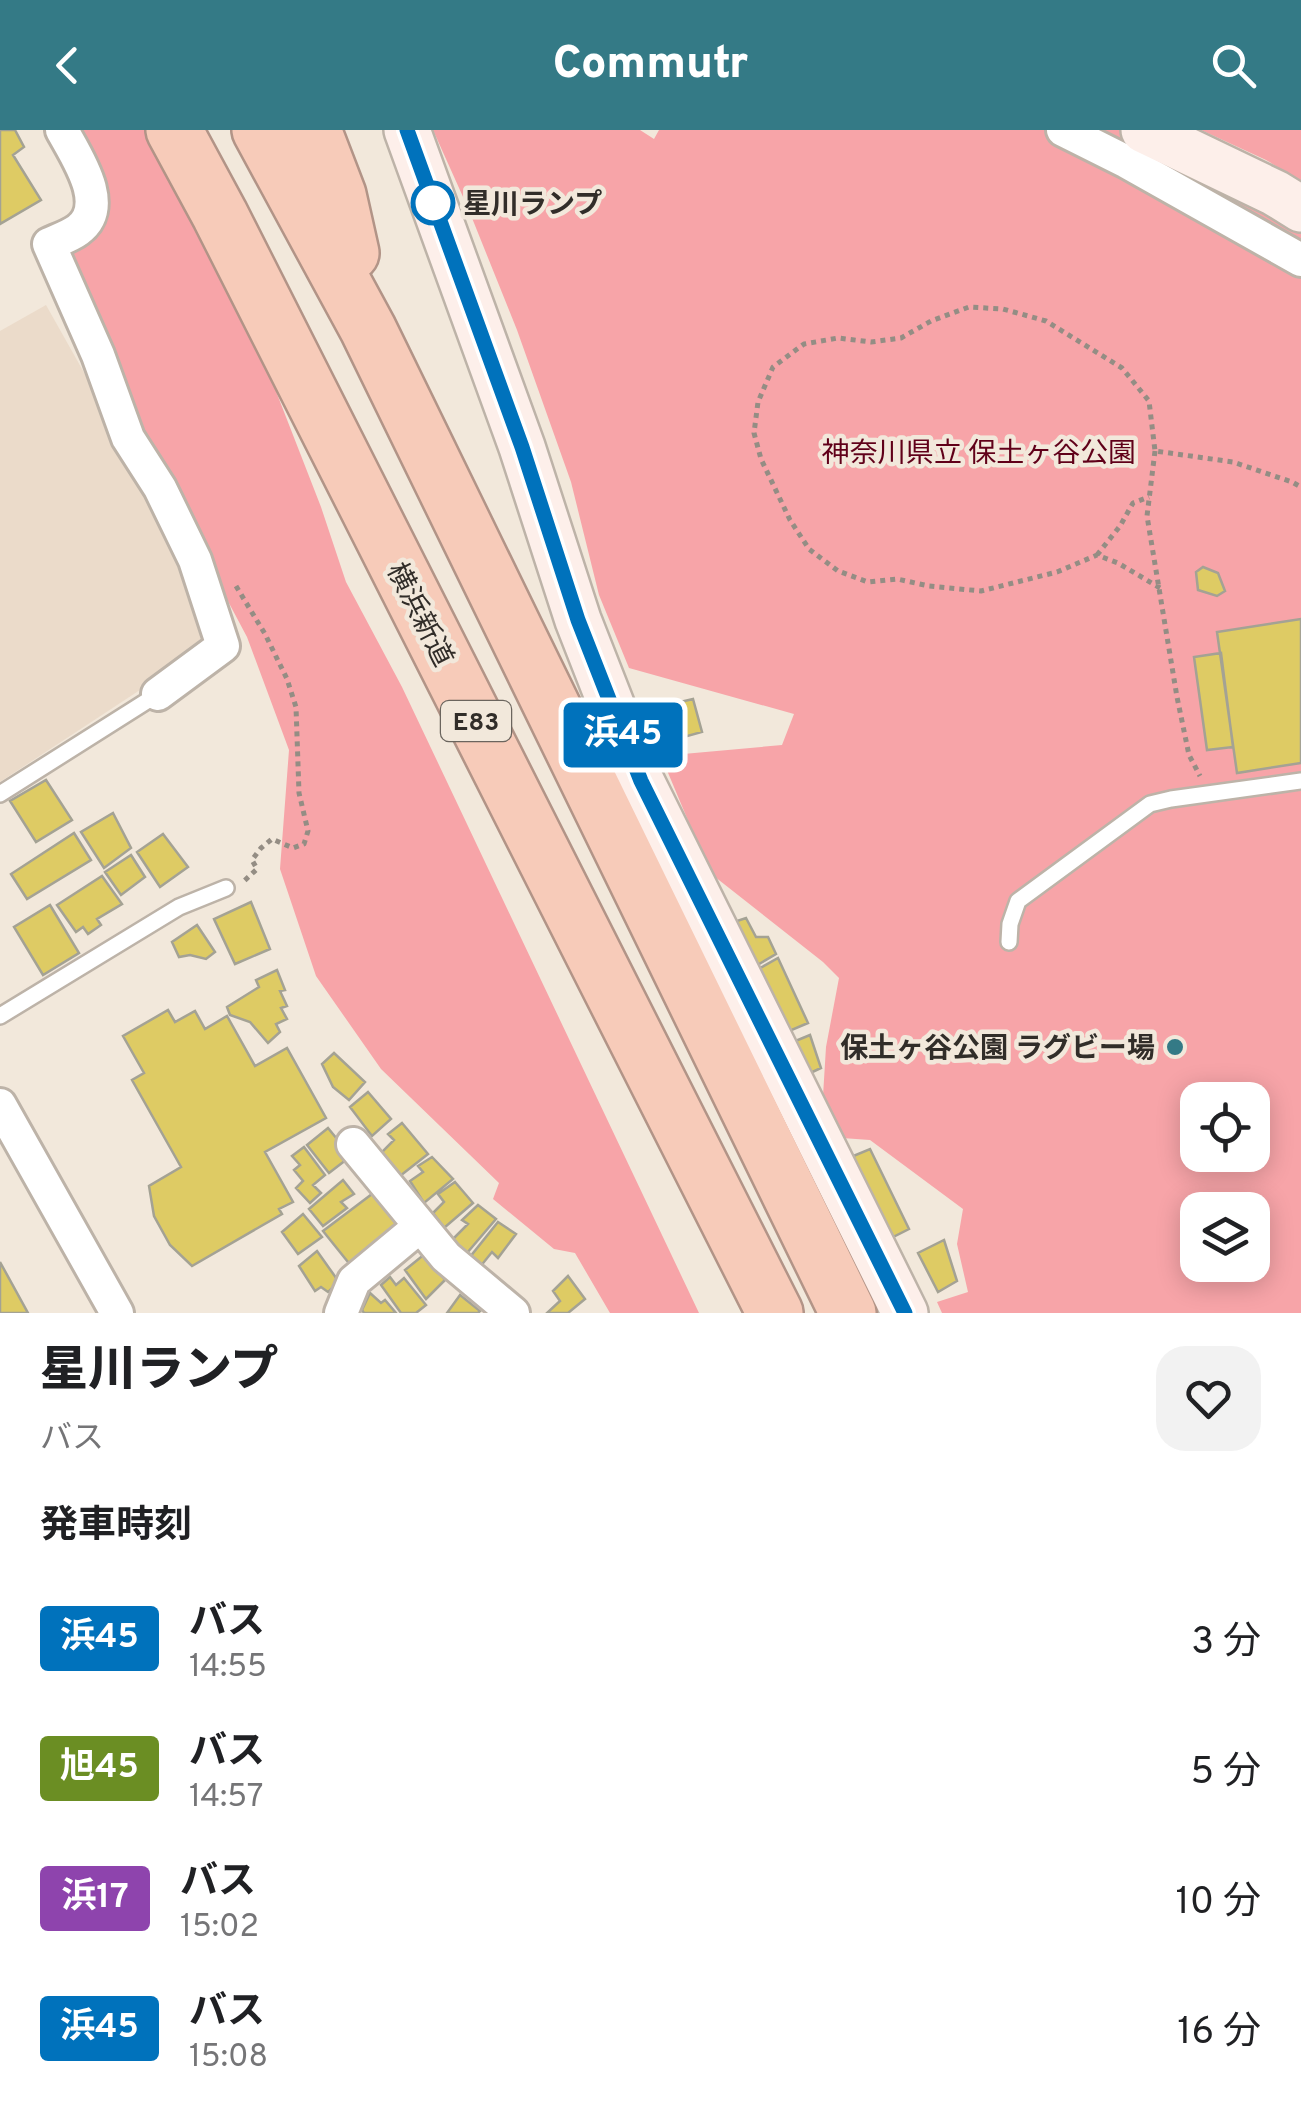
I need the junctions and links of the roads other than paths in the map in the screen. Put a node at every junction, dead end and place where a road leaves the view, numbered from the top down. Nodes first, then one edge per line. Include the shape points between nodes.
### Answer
1 (62, 130) edge
2 (174, 130) edge
3 (260, 130) edge
4 (407, 130) edge
5 (1063, 130) edge
6 (1144, 130) edge
7 (314, 156) edge
8 (1301, 208) edge
9 (1301, 260) edge
10 (368, 330) junction
11 (158, 694) joint
12 (1301, 781) edge
13 (0, 794) edge
14 (226, 888) road end
15 (1009, 942) dead end
16 (0, 1016) edge
17 (0, 1105) edge
18 (352, 1144) dead end
19 (419, 1227) junction
20 (116, 1313) edge
21 (342, 1313) edge
22 (513, 1313) edge
23 (774, 1313) edge
24 (848, 1313) edge
25 (906, 1313) edge

1 - 11 street via 88,179 93,206 81,229 49,244 128,438 193,557 224,646
2 - 23 highway, 横浜新道 / E83
3 - 10 highway, E83
4 - 25 street via 641,781
5 - 9 street
6 - 8 street
7 - 10 highway via 338,195
10 - 24 highway, E83
11 - 13 lane
12 - 15 lane via 1150,804 1018,901
14 - 16 lane via 179,907
17 - 20 street
18 - 19 street
19 - 21 street via 354,1281
19 - 22 street

